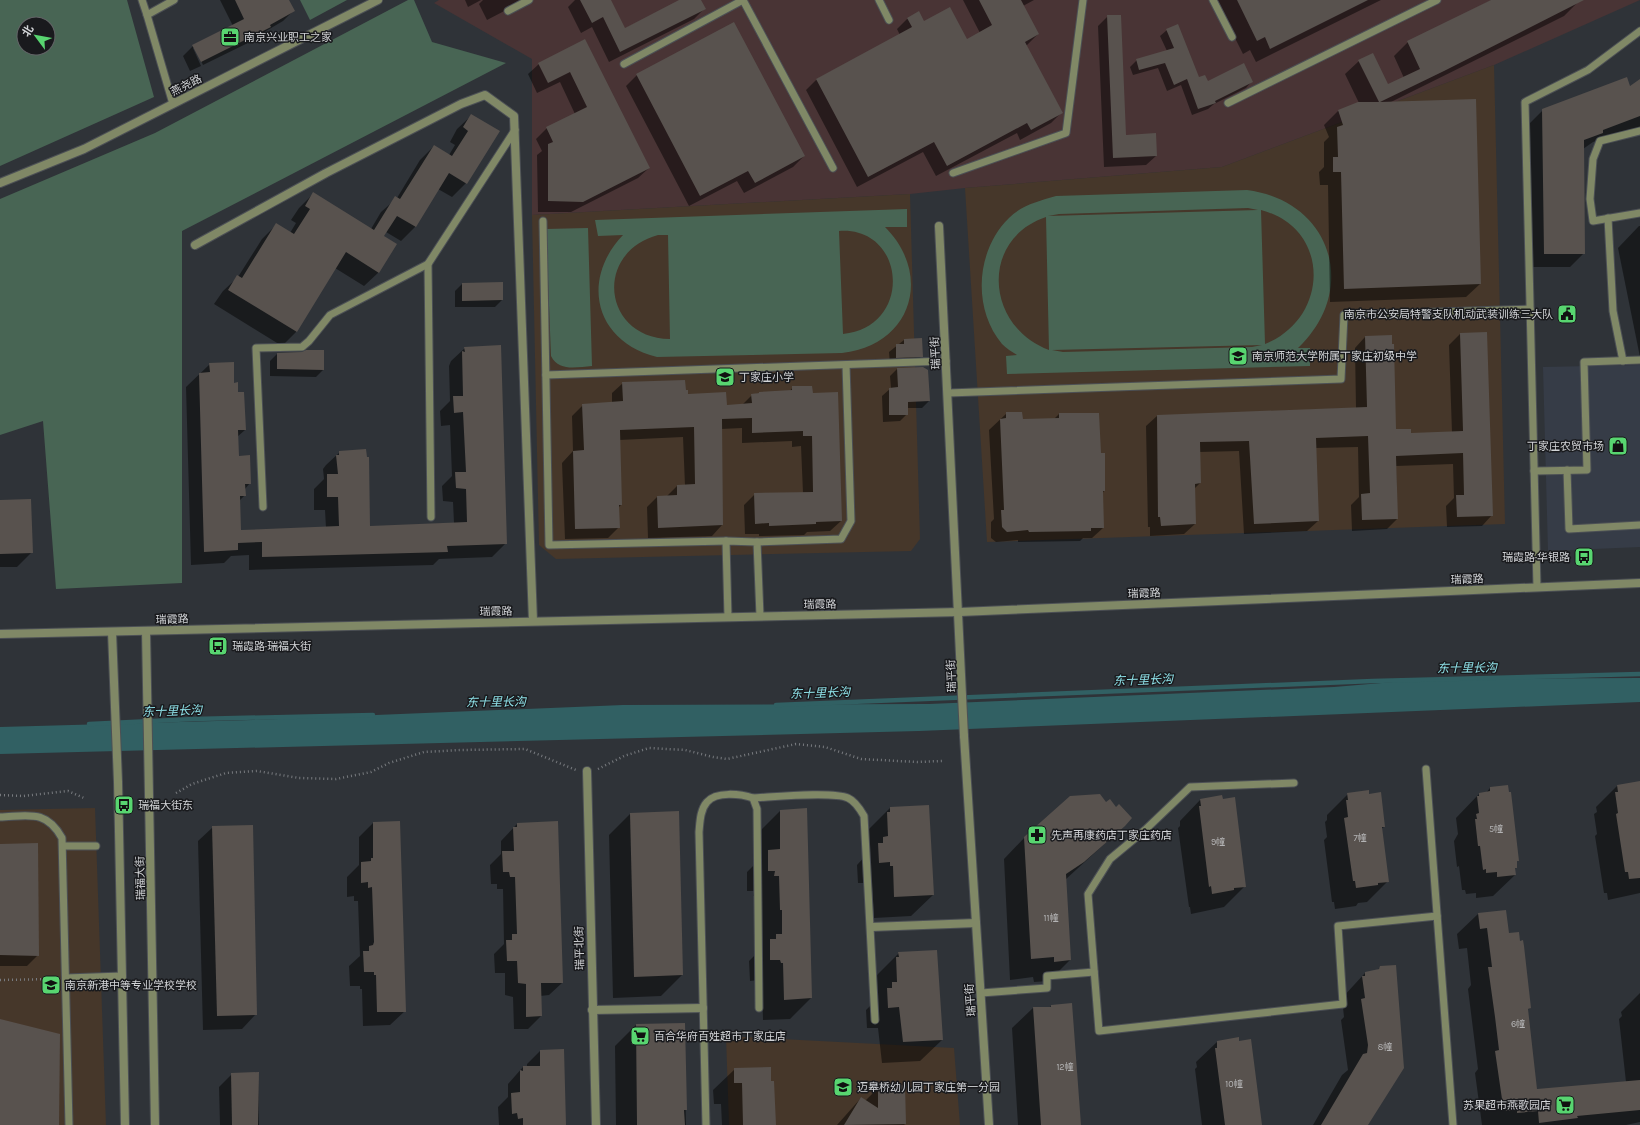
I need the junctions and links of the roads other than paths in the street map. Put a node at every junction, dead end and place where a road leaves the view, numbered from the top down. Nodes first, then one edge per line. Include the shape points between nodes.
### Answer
1 (142, 0) edge
2 (174, 0) edge
3 (378, 0) edge
4 (530, 0) edge
5 (743, 0) edge
6 (878, 0) edge
7 (1083, 0) edge
8 (1213, 0) edge
9 (1437, 0) edge
10 (508, 11) dead end
11 (146, 14) junction
12 (889, 20) dead end
13 (1640, 31) edge
14 (1232, 37) dead end
15 (624, 64) dead end
16 (1228, 103) dead end
17 (173, 104) junction
18 (515, 130) junction
19 (1640, 131) edge
20 (833, 168) dead end
21 (953, 173) dead end
22 (0, 183) edge
23 (1640, 213) edge
24 (1608, 218) junction
25 (543, 221) dead end
26 (939, 226) dead end
27 (195, 245) dead end
28 (428, 264) junction
29 (1530, 309) junction
30 (1640, 360) edge
31 (946, 361) junction
32 (1623, 361) junction
33 (846, 365) junction
34 (546, 375) junction
35 (948, 393) junction
36 (1567, 470) junction
37 (1534, 471) junction
38 (263, 507) dead end
39 (431, 517) dead end
40 (1640, 525) edge
41 (726, 541) junction
42 (757, 542) junction
43 (1640, 583) edge
44 (1537, 588) junction
45 (960, 612) junction
46 (760, 616) junction
47 (728, 617) junction
48 (533, 621) junction
49 (146, 631) junction
50 (112, 632) junction
51 (0, 634) edge
52 (1426, 769) dead end
53 (587, 771) road end
54 (1294, 782) dead end
55 (753, 798) junction
56 (0, 817) edge
57 (62, 846) junction
58 (96, 846) dead end
59 (1437, 916) junction
60 (976, 923) junction
61 (871, 927) junction
62 (1094, 972) junction
63 (122, 976) junction
64 (66, 978) junction
65 (981, 993) junction
66 (703, 1008) junction
67 (759, 1008) dead end
68 (592, 1010) junction
69 (876, 1020) dead end
70 (69, 1125) edge
71 (125, 1125) edge
72 (155, 1125) edge
73 (596, 1125) edge
74 (706, 1125) edge
75 (989, 1125) edge
76 (1452, 1125) edge

1 - 11 lane
2 - 11 lane
3 - 17 street, 燕尧路
4 - 10 lane
5 - 15 lane
5 - 20 lane
6 - 12 lane
7 - 21 lane via 1066,132
8 - 14 lane
9 - 16 lane
11 - 17 lane
13 - 29 lane via 1588,70 1525,102
17 - 22 street, 燕尧路 via 84,149
18 - 27 street via 514,116 485,95 461,104 326,173
18 - 28 lane
18 - 48 street
19 - 24 lane via 1600,141 1593,159 1590,199 1592,221
23 - 24 lane
24 - 32 lane via 1613,311
25 - 34 lane
26 - 31 street, 瑞平街
28 - 38 lane via 330,315 310,341 302,347 256,348
28 - 39 lane
29 - 35 lane via 1344,315 1341,379
29 - 37 lane
30 - 32 lane
31 - 33 lane
31 - 35 street, 瑞平街
32 - 36 lane via 1584,362 1587,470
33 - 34 lane
33 - 42 lane via 851,520 841,539
34 - 41 lane via 549,545
35 - 45 street, 瑞平街
36 - 37 lane
36 - 40 lane via 1569,528
37 - 44 lane
41 - 42 lane
41 - 47 lane
42 - 46 lane
43 - 44 street, 瑞霞路
44 - 45 street, 瑞霞路
45 - 46 street, 瑞霞路
45 - 60 street, 瑞平街 via 964,736
46 - 47 street, 瑞霞路
47 - 48 street, 瑞霞路
48 - 49 street, 瑞霞路
49 - 50 street, 瑞霞路
49 - 72 street, 瑞福大街
50 - 51 street, 瑞霞路
50 - 63 street, 瑞福大街
52 - 59 lane
53 - 68 street, 瑞平北街
54 - 62 lane via 1190,787 1110,859 1088,894
55 - 61 lane via 835,795 849,798 858,806 864,816
55 - 66 lane via 716,797 708,801 702,812 699,832
55 - 67 lane via 757,809
56 - 57 lane via 44,818 55,825 62,838
57 - 58 lane
57 - 64 lane
59 - 62 lane via 1338,926 1343,1004 1100,1031
59 - 76 lane
60 - 61 street
60 - 65 street, 瑞平街
61 - 69 lane
62 - 65 lane via 1047,976 1047,988
63 - 64 lane
63 - 71 street, 瑞福大街
64 - 70 lane
65 - 75 street, 瑞平街
66 - 68 street
66 - 74 lane
68 - 73 street, 瑞平北街

